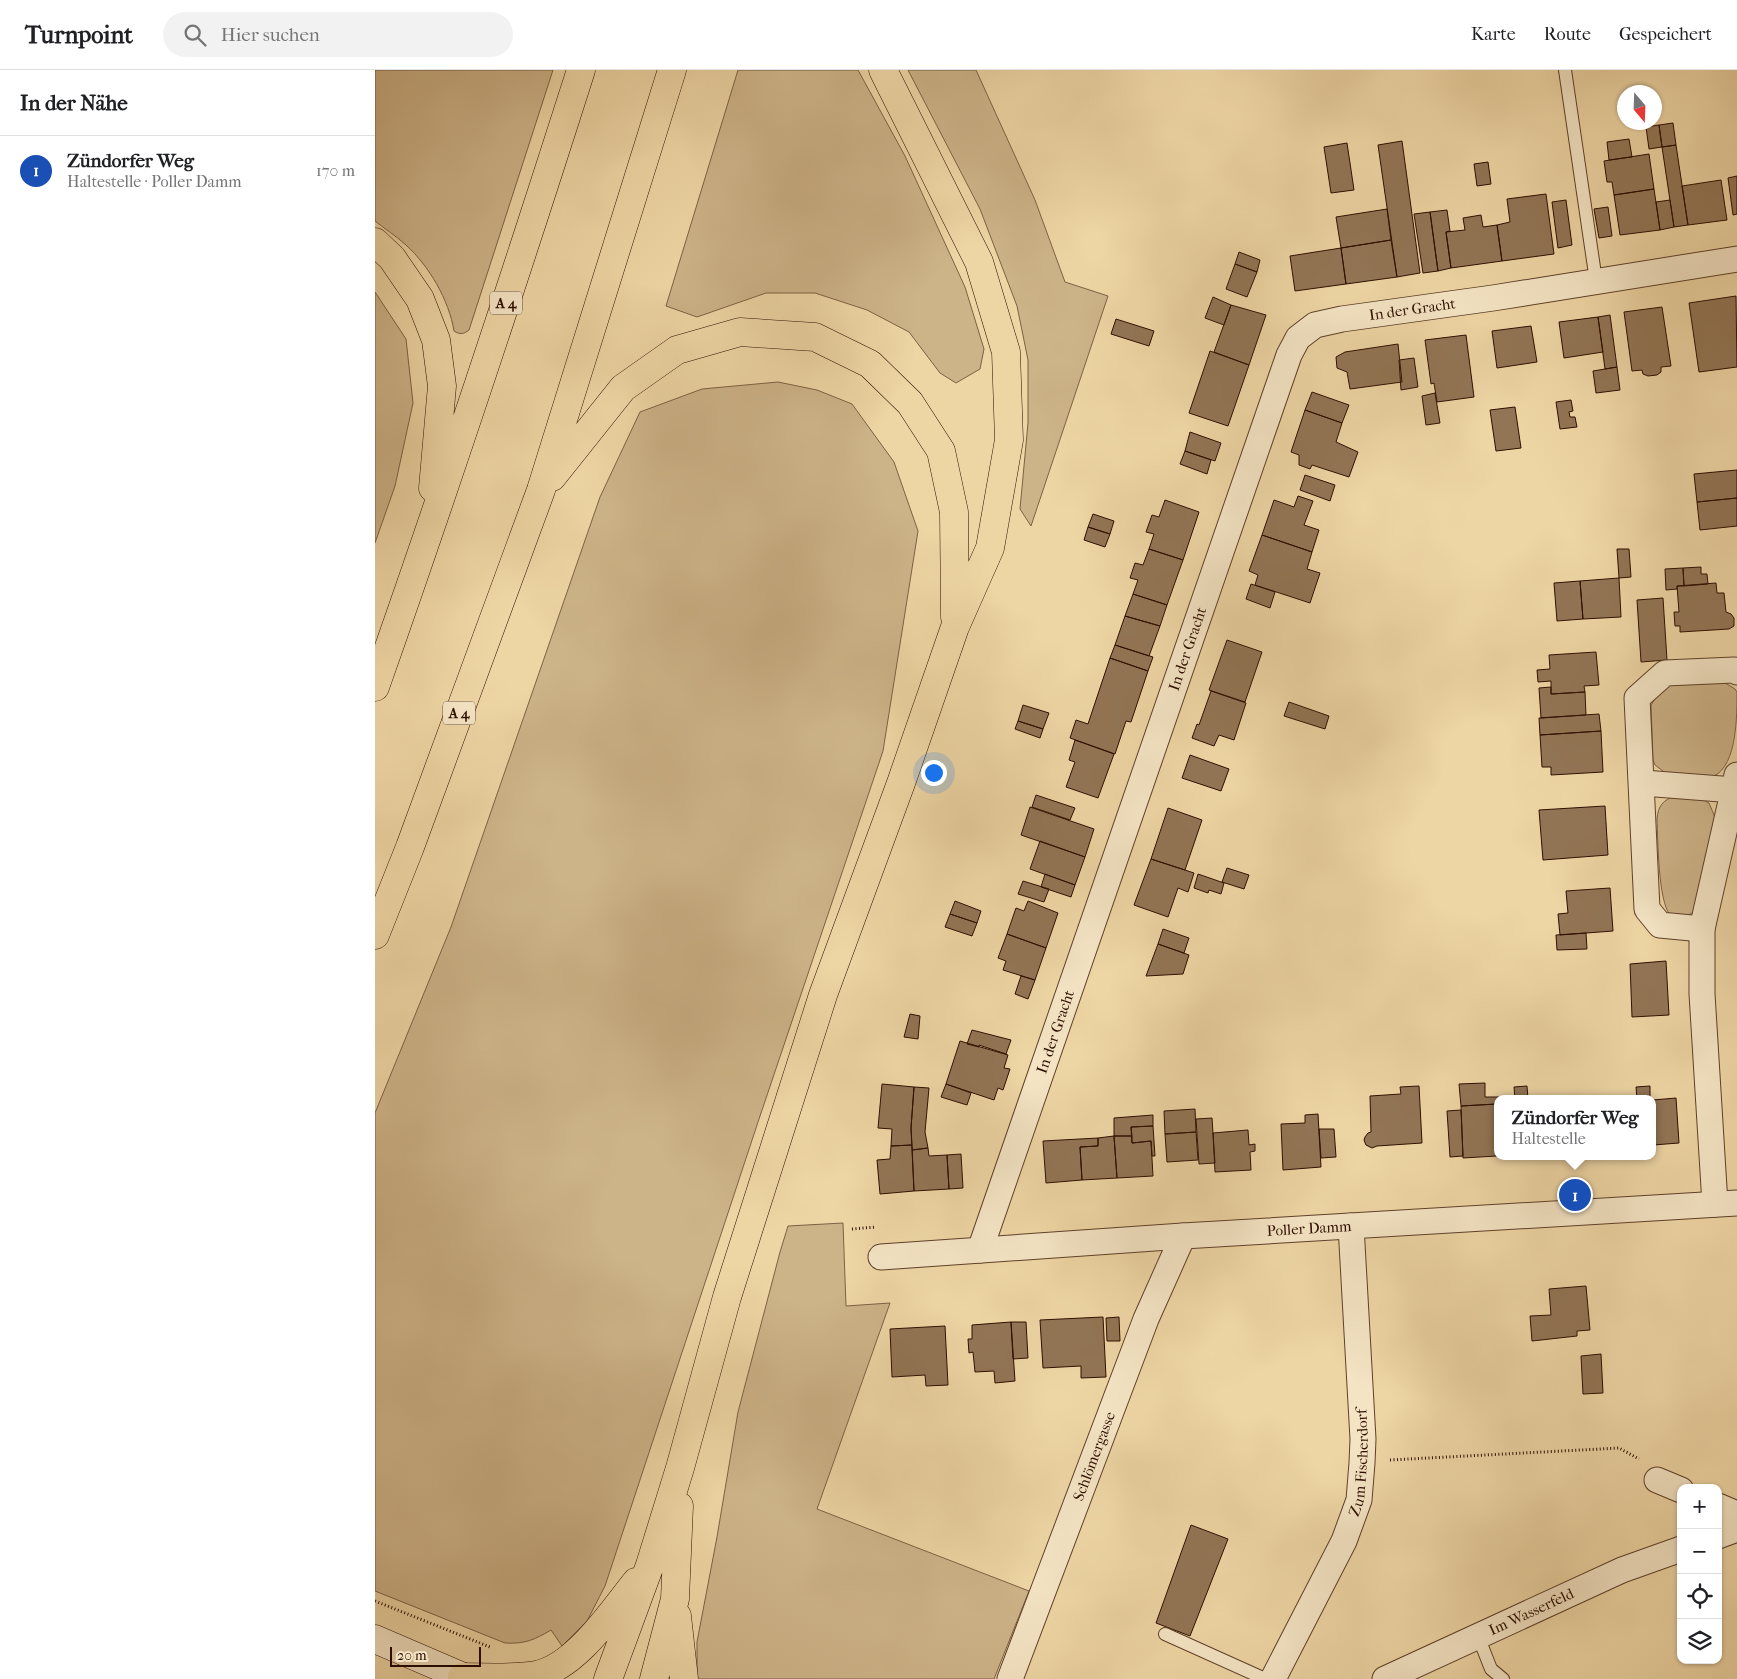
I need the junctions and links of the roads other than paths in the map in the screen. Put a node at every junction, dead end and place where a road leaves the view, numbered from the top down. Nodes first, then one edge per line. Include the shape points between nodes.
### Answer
1 (581, 70) edge
2 (672, 70) edge
3 (883, 70) edge
4 (1565, 70) edge
5 (375, 242) edge
6 (1737, 259) edge
7 (1596, 281) junction
8 (541, 490) junction
9 (429, 534) junction
10 (955, 627) junction
11 (1737, 672) edge
12 (375, 688) edge
13 (1735, 782) edge
14 (1643, 783) junction
15 (1702, 928) junction
16 (375, 936) edge
17 (1726, 1203) edge
18 (1351, 1226) junction
19 (1183, 1236) junction
20 (980, 1250) junction
21 (881, 1257) dead end
22 (681, 1468) junction
23 (1657, 1480) road end
24 (1677, 1488) edge
25 (1722, 1508) edge
26 (1737, 1514) edge
27 (1737, 1529) edge
28 (1722, 1535) edge
29 (1677, 1550) edge
30 (650, 1565) junction
31 (675, 1599) junction
32 (1165, 1634) dead end
33 (1478, 1636) junction
34 (375, 1639) edge
35 (465, 1678) edge
36 (608, 1679) edge
37 (654, 1679) edge
38 (684, 1679) edge
39 (1010, 1679) edge
40 (1265, 1679) edge
41 (1273, 1679) edge
42 (1385, 1679) edge
43 (1503, 1679) edge

1 - 9 highway, A 4
2 - 8 highway, A 4
3 - 10 highway via 979,262 1005,352 1009,440 989,548
4 - 7 lane
5 - 9 highway via 392,258 420,299 436,340 443,386
6 - 7 street, In der Gracht
7 - 20 street, In der Gracht via 1342,319 1315,325 1297,338
8 - 10 highway via 623,388 677,350 740,332 815,338 870,364 910,403 941,451 954,512
8 - 16 highway, A 4
9 - 12 highway, A 4
10 - 22 highway via 823,994 727,1297
11 - 14 street via 1665,673 1637,698
13 - 14 street
13 - 15 street
14 - 15 street via 1647,909 1660,925
15 - 17 street via 1702,994
17 - 18 street, Poller Damm
18 - 19 street, Poller Damm
18 - 41 street, Zum Fischerdorf via 1363,1438 1359,1500 1341,1548
19 - 20 street, Poller Damm
19 - 39 street, Schlömergasse via 1146,1319
20 - 21 street, Poller Damm
22 - 30 highway
22 - 31 highway
23 - 24 street
25 - 26 street
27 - 28 street
29 - 33 street, Im Wasserfeld via 1622,1570
30 - 35 highway via 589,1640 563,1664 537,1675
30 - 36 highway
31 - 37 highway
31 - 38 highway
32 - 40 lane
33 - 42 street, Im Wasserfeld
33 - 43 lane via 1491,1669
34 - 35 main road

